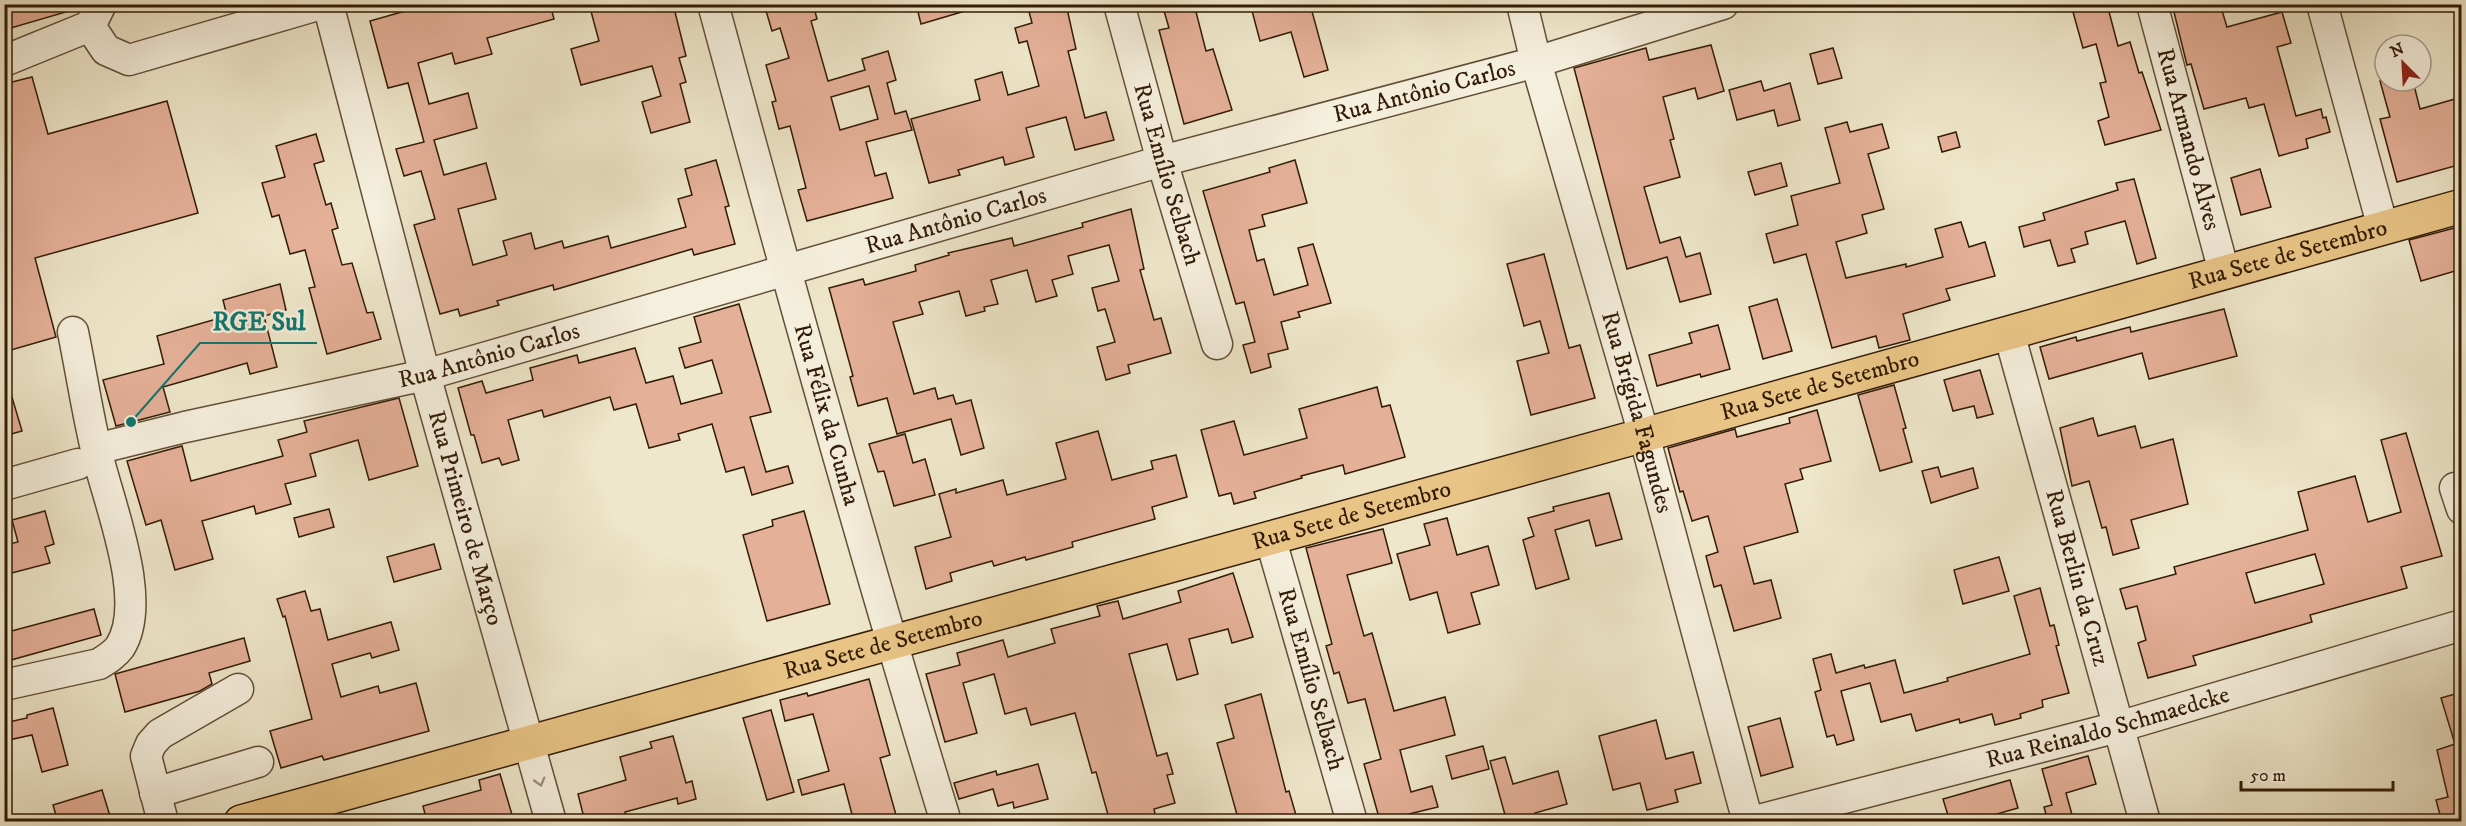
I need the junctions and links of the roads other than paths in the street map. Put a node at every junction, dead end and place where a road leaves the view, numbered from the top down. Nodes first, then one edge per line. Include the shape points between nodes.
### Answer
1 (321, 4) edge
2 (328, 4) edge
3 (713, 4) edge
4 (1119, 4) edge
5 (1522, 4) edge
6 (1723, 4) edge
7 (2152, 4) edge
8 (2322, 4) edge
9 (95, 15) edge
10 (4, 61) edge
11 (1536, 62) junction
12 (1162, 161) junction
13 (2462, 206) edge
14 (2383, 228) junction
15 (785, 270) junction
16 (2224, 273) junction
17 (73, 332) dead end
18 (2008, 333) junction
19 (1217, 345) dead end
20 (425, 375) junction
21 (1644, 435) junction
22 (87, 457) junction
23 (4, 485) edge
24 (1270, 537) junction
25 (2462, 625) edge
26 (891, 642) junction
27 (4, 685) edge
28 (238, 689) dead end
29 (2118, 727) junction
30 (529, 742) junction
31 (258, 762) dead end
32 (155, 793) junction
33 (163, 822) edge
34 (242, 822) edge
35 (551, 822) edge
36 (946, 822) edge
37 (1352, 822) edge
38 (1750, 822) edge
39 (2145, 822) edge

1 - 9 street via 129,60 106,50
2 - 20 street, Rua Primeiro de Março
3 - 15 street, Rua Félix da Cunha
4 - 12 street, Rua Emílio Selbach
5 - 11 street, Rua Brígida Fagundes
6 - 11 street, Rua Antônio Carlos
7 - 16 street, Rua Armando Alves
8 - 14 street
9 - 10 street
11 - 12 street, Rua Antônio Carlos
11 - 21 street, Rua Brígida Fagundes
12 - 15 street, Rua Antônio Carlos
12 - 19 street, Rua Emílio Selbach
13 - 14 main road, Rua Sete de Setembro
14 - 16 main road, Rua Sete de Setembro
15 - 20 street, Rua Antônio Carlos
15 - 26 street, Rua Félix da Cunha
16 - 18 main road, Rua Sete de Setembro
17 - 22 street
18 - 21 main road, Rua Sete de Setembro
18 - 29 street, Rua Berlin da Cruz
20 - 22 street, Rua Antônio Carlos via 185,427
20 - 30 street, Rua Primeiro de Março
21 - 24 main road, Rua Sete de Setembro
21 - 38 street, Rua Brígida Fagundes
22 - 23 street
22 - 27 street via 131,585 126,634 120,647 99,664
24 - 26 main road, Rua Sete de Setembro
24 - 37 street, Rua Emílio Selbach
25 - 29 street, Rua Reinaldo Schmaedcke
26 - 30 main road, Rua Sete de Setembro
26 - 36 street, Rua Félix da Cunha
28 - 32 street via 151,744 146,756
29 - 38 street, Rua Reinaldo Schmaedcke
29 - 39 street, Rua Berlin da Cruz
30 - 34 main road, Rua Sete de Setembro
30 -> 35 street, Rua Primeiro de Março
31 - 32 street
32 - 33 street

